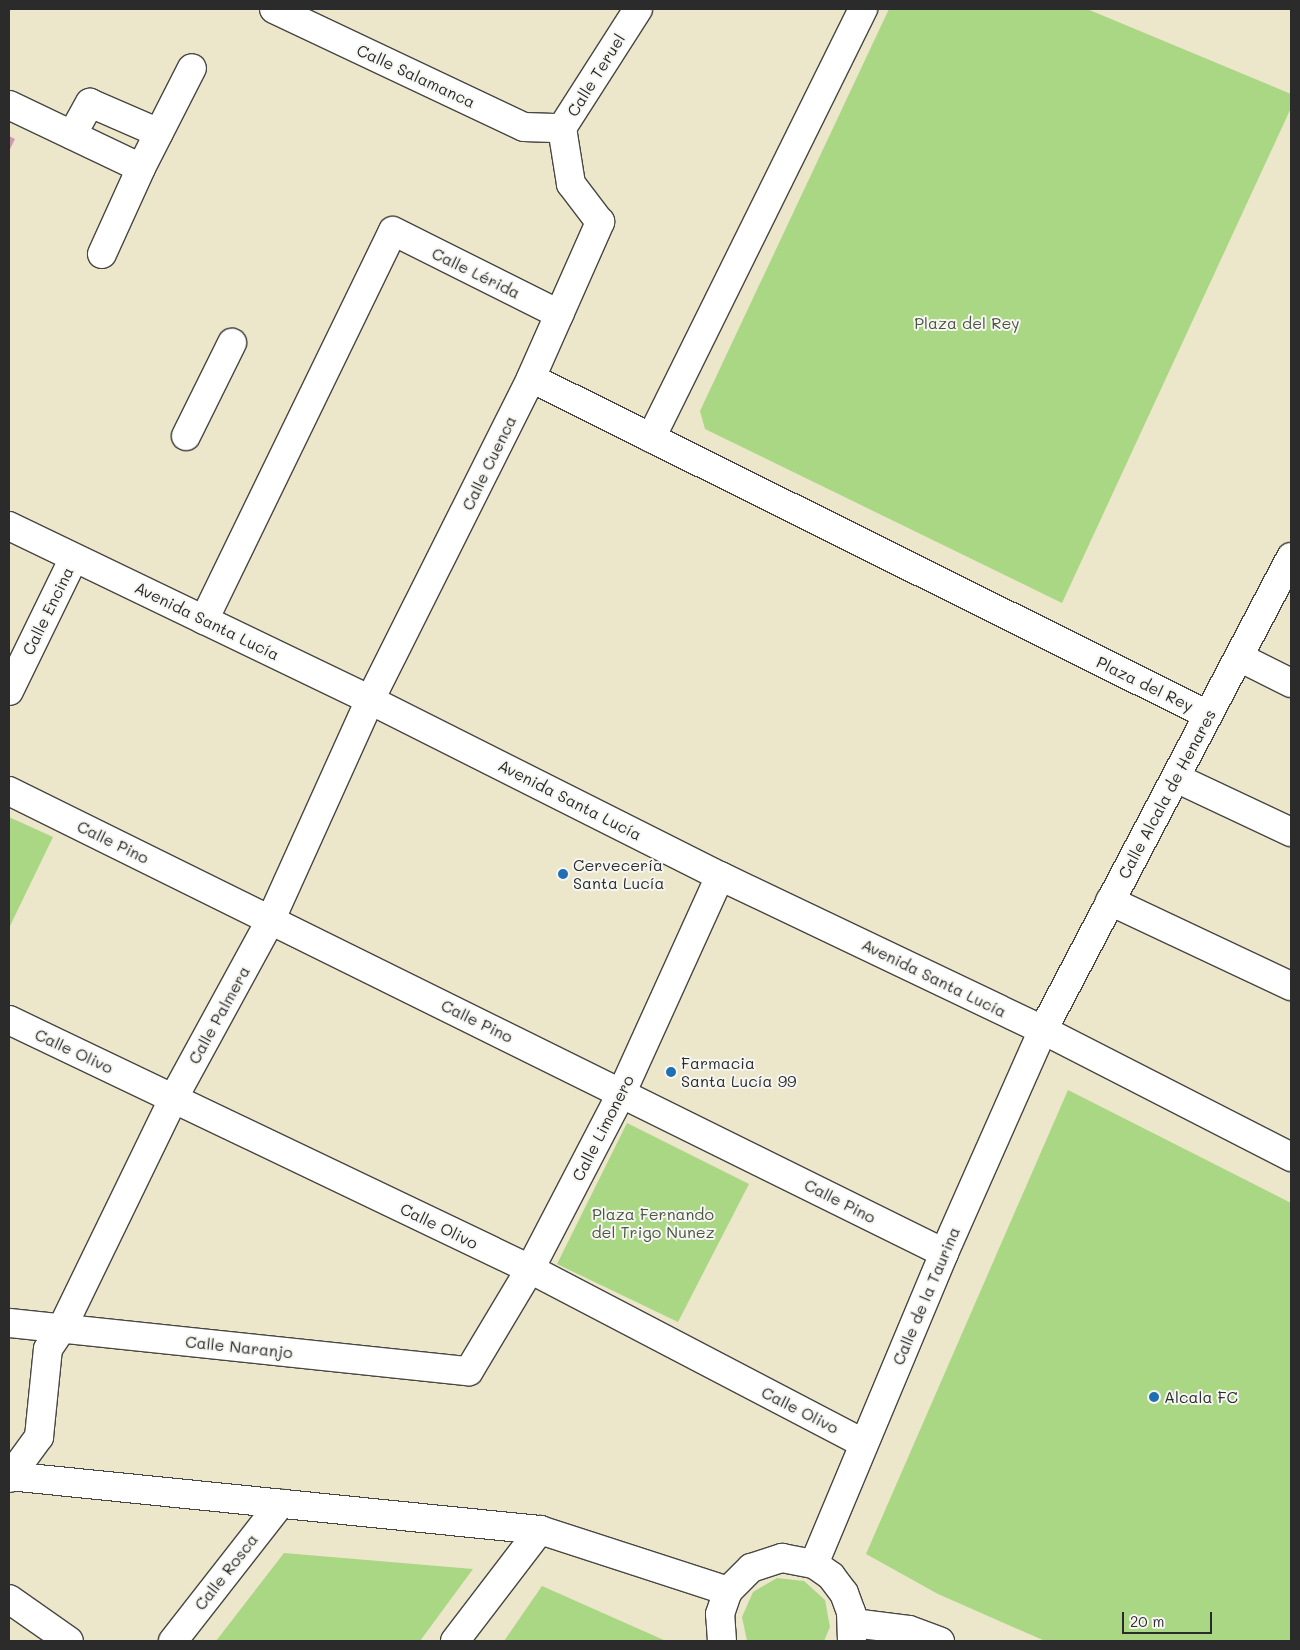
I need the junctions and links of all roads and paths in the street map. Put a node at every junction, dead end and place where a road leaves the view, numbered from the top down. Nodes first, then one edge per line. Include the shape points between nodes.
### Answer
1 (274, 9) edge
2 (863, 9) edge
3 (629, 12) edge
4 (192, 68) dead end
5 (9, 105) edge
6 (562, 128) junction
7 (159, 133) junction
8 (72, 135) junction
9 (140, 168) junction
10 (600, 222) joint
11 (102, 254) dead end
12 (559, 314) junction
13 (232, 343) dead end
14 (531, 378) junction
15 (186, 436) dead end
16 (652, 438) junction
17 (9, 526) edge
18 (1291, 557) edge
19 (74, 558) junction
20 (204, 620) junction
21 (1239, 657) junction
22 (1291, 683) edge
23 (9, 691) edge
24 (370, 700) junction
25 (1208, 715) junction
26 (1176, 778) junction
27 (9, 791) edge
28 (1291, 832) edge
29 (720, 876) junction
30 (1110, 901) junction
31 (271, 920) junction
32 (1291, 986) edge
33 (9, 1020) edge
34 (1042, 1030) junction
35 (622, 1092) junction
36 (173, 1099) junction
37 (1291, 1157) edge
38 (944, 1253) junction
39 (530, 1269) junction
40 (9, 1323) edge
41 (62, 1328) junction
42 (469, 1371) joint
43 (863, 1443) junction
44 (9, 1477) edge
45 (280, 1504) junction
46 (540, 1530) junction
47 (814, 1564) junction
48 (728, 1591) junction
49 (9, 1599) edge
50 (852, 1632) edge
51 (69, 1641) edge
52 (173, 1641) edge
53 (455, 1641) edge
54 (722, 1641) edge
55 (940, 1641) edge

1 - 6 street, Calle Salamanca via 524,127
2 - 16 street
3 - 6 street, Calle Teruel
4 - 7 street
5 - 8 street
6 - 10 street, Calle Teruel via 570,184
7 - 8 street via 90,103
7 - 9 street
8 - 9 street
9 - 11 street
10 - 12 street, Calle Cuenca
12 - 14 street, Calle Cuenca
12 - 20 street, Calle Lérida via 393,232
13 - 15 street
14 - 16 street, Plaza del Rey
14 - 24 street, Calle Cuenca
16 - 25 street, Plaza del Rey
17 - 19 street, Avenida Santa Lucía
18 - 21 street, Calle Alcala de Henares
19 - 20 street, Avenida Santa Lucía
19 - 23 street, Calle Encina
20 - 24 street, Avenida Santa Lucía
21 - 22 street
21 - 25 street, Calle Alcala de Henares
24 - 29 street, Avenida Santa Lucía
24 - 31 street, Calle Palmera
25 - 26 street, Calle Alcala de Henares
26 - 28 street
26 - 30 street, Calle Alcala de Henares
27 - 31 street, Calle Pino
29 - 34 street, Avenida Santa Lucía
29 - 35 street, Calle Limonero
30 - 32 street
30 - 34 street, Calle Alcala de Henares
31 - 35 street, Calle Pino
31 - 36 street, Calle Palmera
33 - 36 street, Calle Olivo
34 - 37 street, Avenida Santa Lucía
34 - 38 street, Calle de la Taurina
35 - 38 street, Calle Pino
35 - 39 street, Calle Limonero
36 - 39 street, Calle Olivo
36 - 41 street, Calle Palmera
38 - 43 street, Calle de la Taurina
39 - 42 street, Calle Limonero
39 - 43 street, Calle Olivo
40 - 41 street, Calle Naranjo
41 - 42 street, Calle Naranjo
41 - 44 street, Calle Palmera via 48,1349 39,1437
43 - 47 street, Calle de la Taurina
44 - 45 street
45 - 46 street
45 - 52 street, Calle Rosca
46 - 48 street
46 - 53 street
47 - 48 street via 798,1559 766,1561 738,1578
47 - 50 street via 831,1576 844,1593
48 - 54 street via 720,1614
49 - 51 street
50 - 55 street via 909,1630

